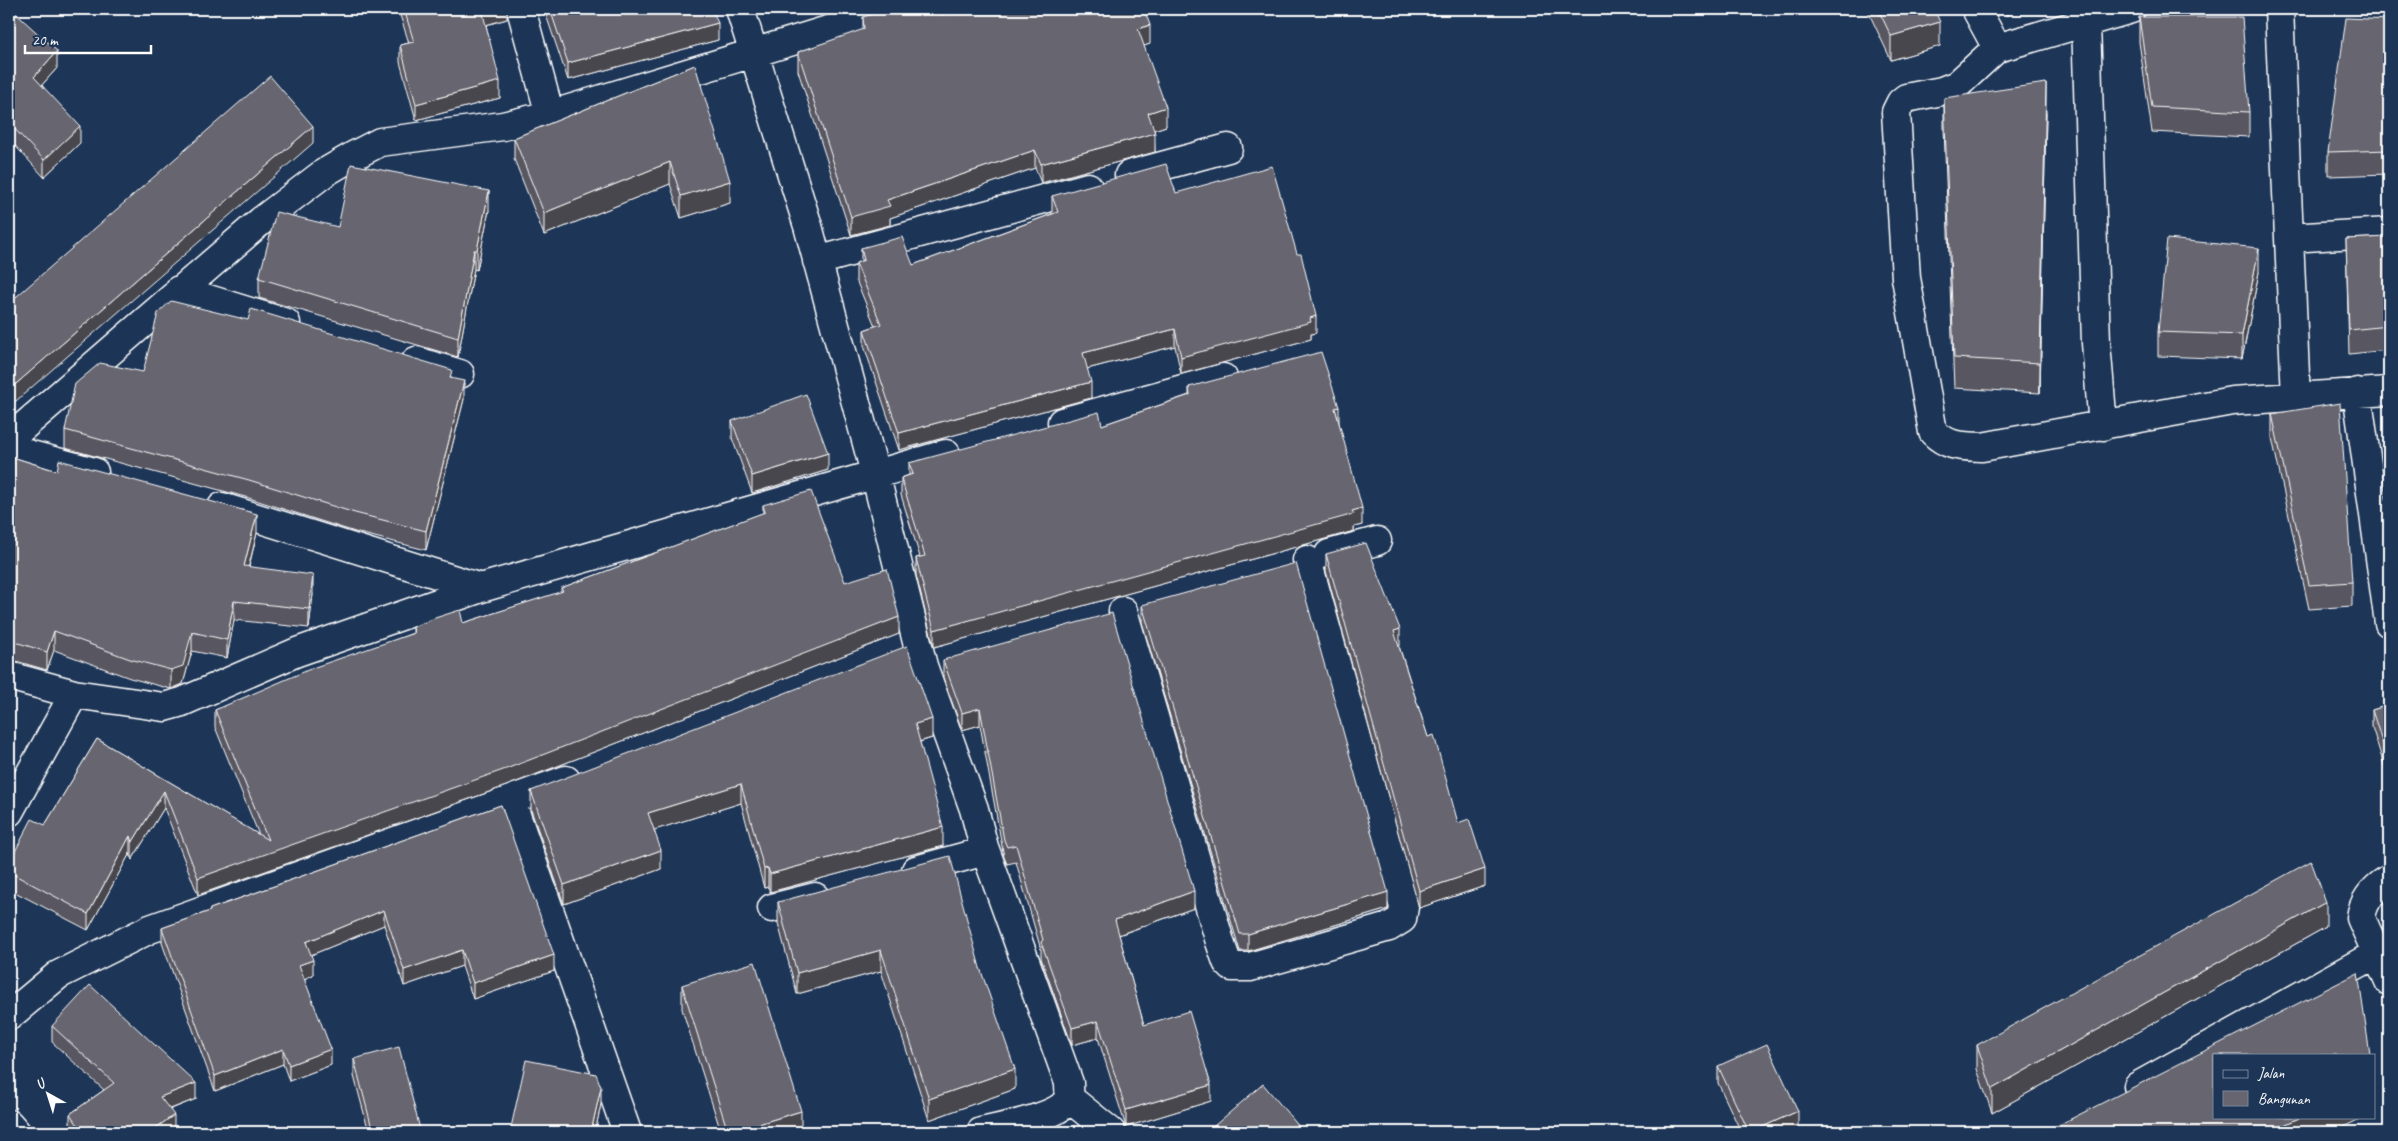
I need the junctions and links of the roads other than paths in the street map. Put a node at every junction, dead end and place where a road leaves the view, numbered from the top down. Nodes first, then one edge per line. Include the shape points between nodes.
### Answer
1 (521, 9) edge
2 (740, 9) edge
3 (897, 9) edge
4 (1976, 9) edge
5 (2131, 9) edge
6 (2279, 9) edge
7 (2086, 22) junction
8 (1997, 48) junction
9 (752, 54) junction
10 (550, 115) junction
11 (1228, 148) dead end
12 (2389, 232) edge
13 (2289, 238) junction
14 (817, 262) junction
15 (180, 290) junction
16 (307, 329) edge
17 (388, 353) edge
18 (1246, 372) edge
19 (460, 374) dead end
20 (2389, 391) edge
21 (2357, 392) junction
22 (2296, 398) junction
23 (2103, 426) junction
24 (1037, 429) edge
25 (9, 439) edge
26 (970, 447) edge
27 (9, 449) edge
28 (876, 473) junction
29 (122, 480) edge
30 (198, 501) edge
31 (1377, 540) dead end
32 (1307, 560) junction
33 (1280, 567) edge
34 (481, 588) junction
35 (1151, 603) edge
36 (1123, 611) junction
37 (1094, 619) edge
38 (2389, 623) edge
39 (913, 654) junction
40 (952, 658) edge
41 (9, 676) edge
42 (74, 694) junction
43 (585, 773) edge
44 (511, 801) junction
45 (9, 812) edge
46 (986, 852) junction
47 (893, 876) edge
48 (2389, 879) edge
49 (837, 891) edge
50 (772, 908) dead end
51 (2376, 954) junction
52 (2389, 981) edge
53 (9, 1016) edge
54 (1069, 1098) junction
55 (2117, 1098) edge
56 (9, 1124) edge
57 (16, 1132) edge
58 (627, 1132) edge
59 (981, 1132) edge
60 (1111, 1132) edge

1 - 10 street
2 - 9 street
3 - 9 street
4 - 8 street
5 - 7 street
6 - 13 street
7 - 8 street
7 - 23 street via 2096,342
8 - 23 street via 1957,85 1906,98 1896,112 1906,278 1933,432 1943,442 1954,446 1982,447
9 - 10 street
9 - 14 street
10 - 15 street via 503,126 380,142 324,173
11 - 14 street
12 - 13 street
13 - 22 street
14 - 28 street
15 - 16 street
15 - 25 street
17 - 19 street
18 - 24 street
20 - 21 street
21 - 22 street
21 - 38 street
22 - 23 street via 2232,402
26 - 28 street
27 - 29 street
28 - 34 street
28 - 39 street
30 - 34 street
31 - 32 street
32 - 33 street
32 - 36 street via 1404,907 1402,919 1389,927 1250,968 1232,967 1227,962
34 - 42 street via 297,652 164,707
35 - 36 street
36 - 37 street
39 - 40 street
39 - 46 street via 974,808
41 - 42 street
42 - 45 street
43 - 44 street
44 - 53 street via 150,929 58,975
44 - 58 street
46 - 47 street
46 - 54 street via 1067,1074
48 - 51 street via 2379,885 2362,906 2362,918
49 - 50 street
51 - 52 street
51 - 55 street
54 - 59 street via 1048,1114
54 - 60 street
56 - 57 street

